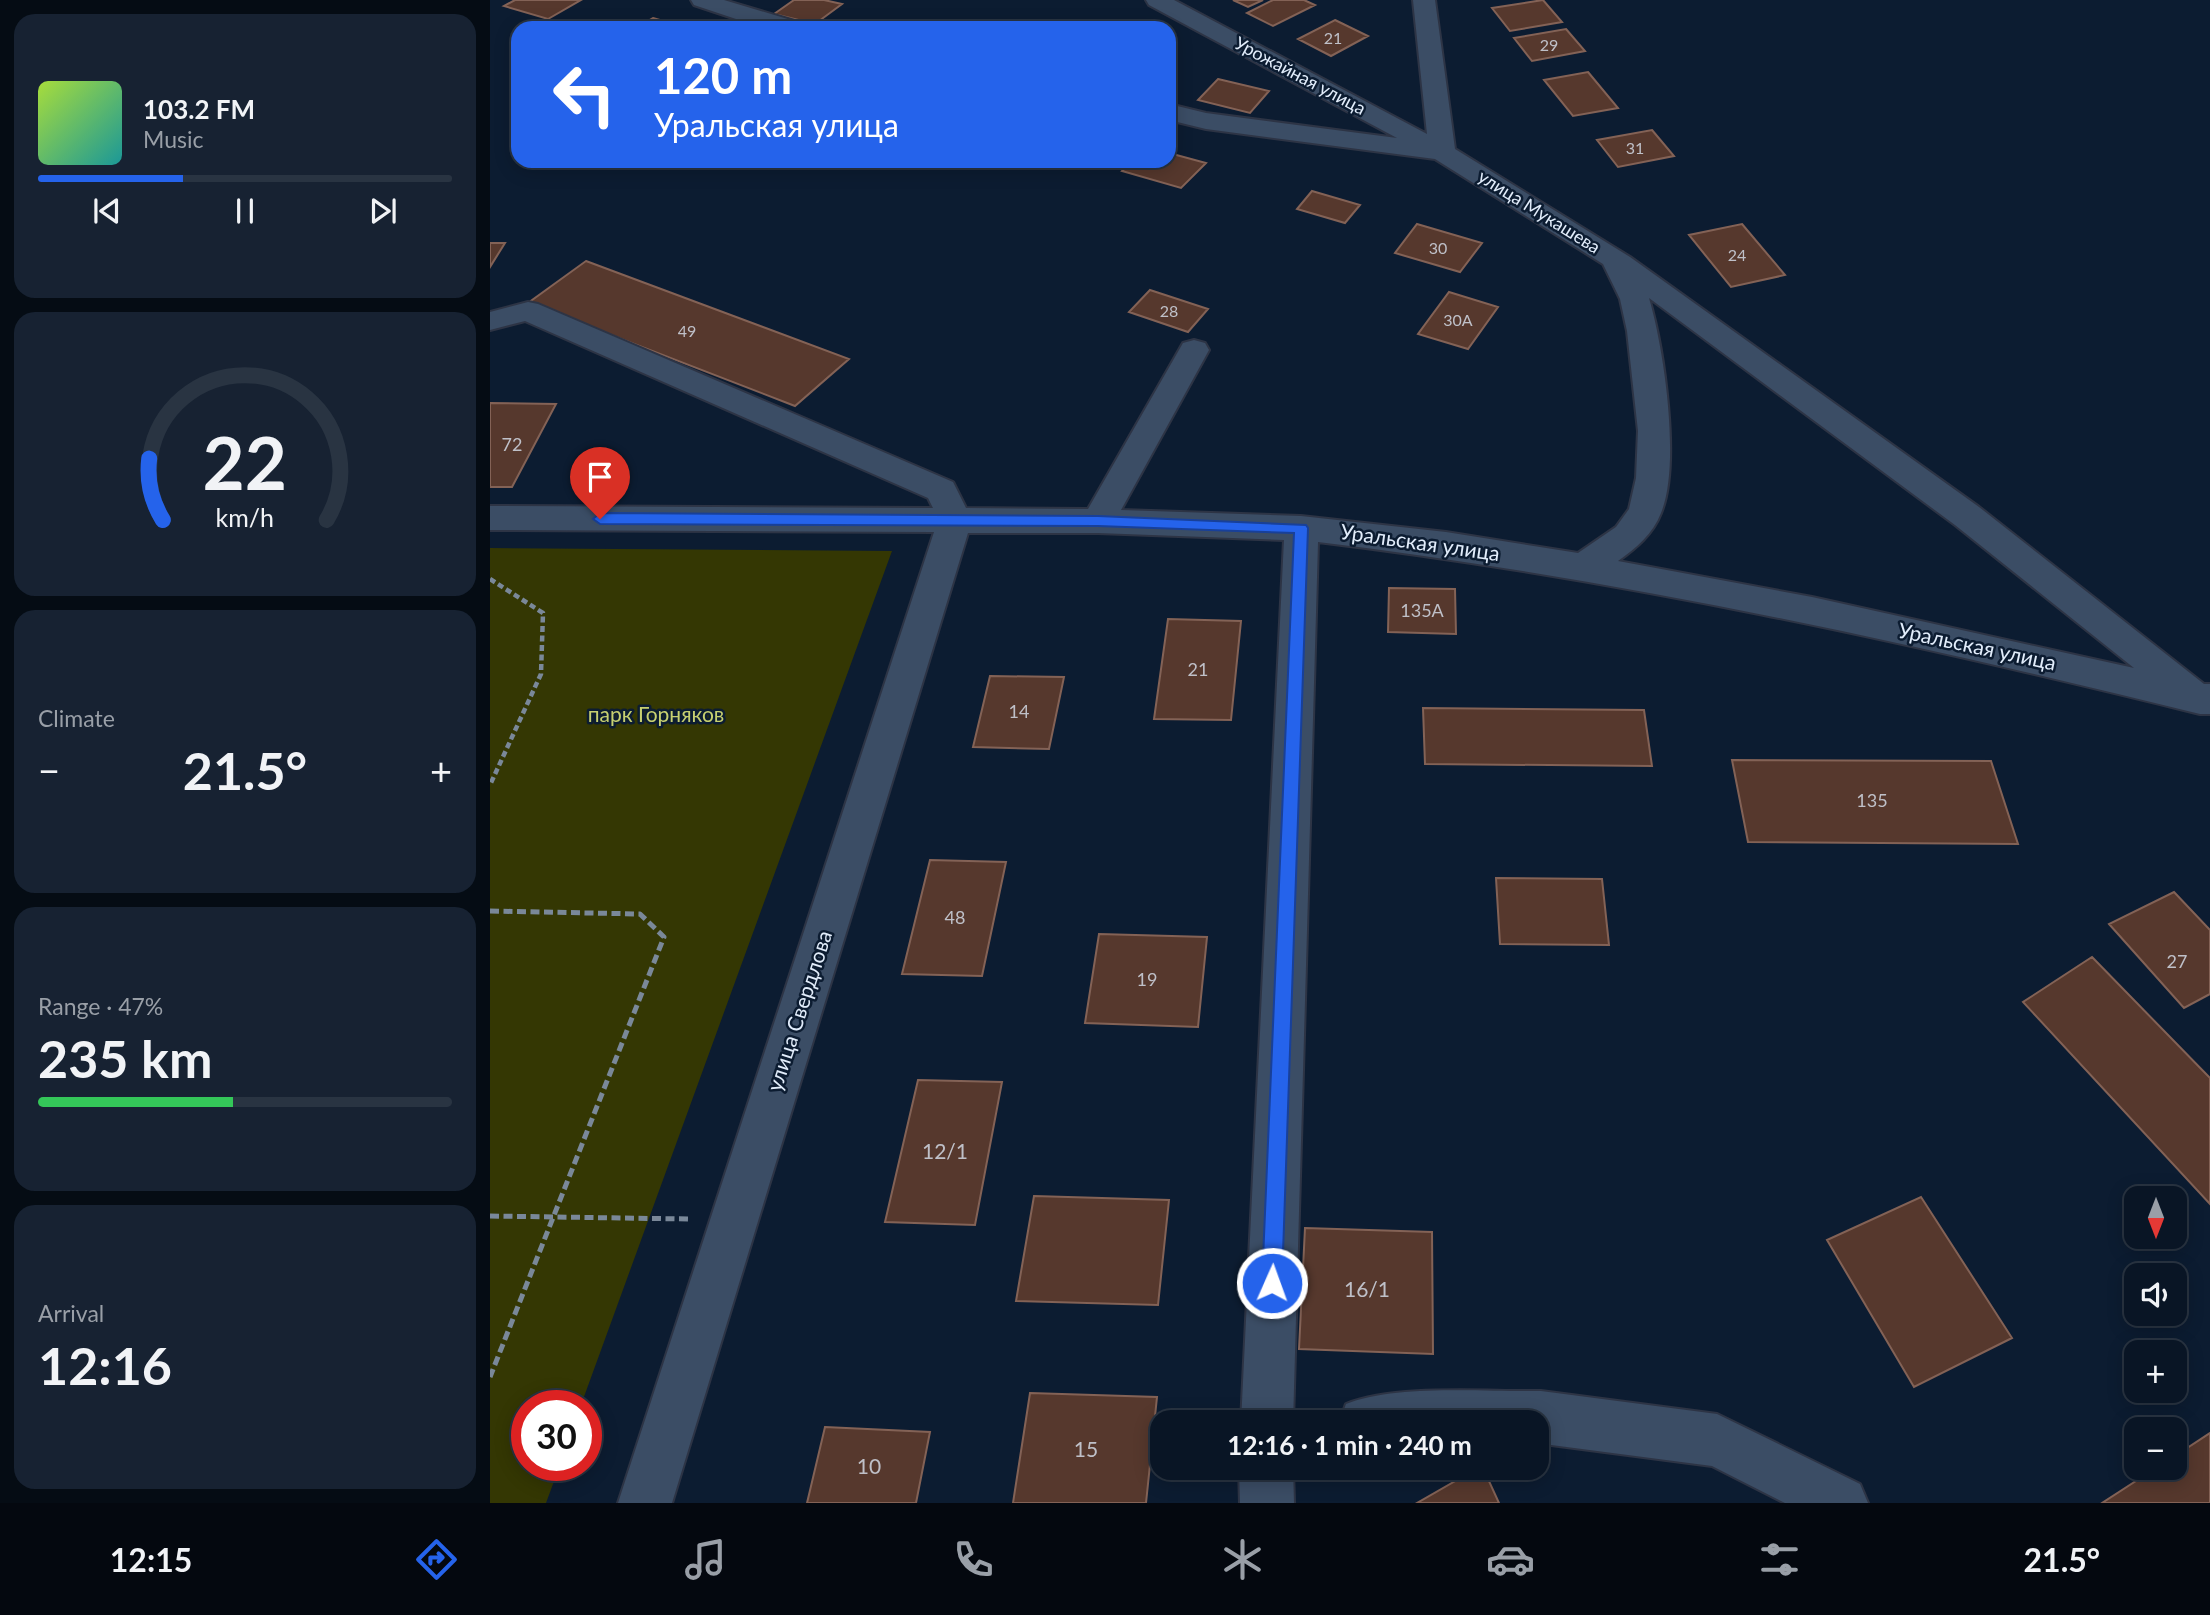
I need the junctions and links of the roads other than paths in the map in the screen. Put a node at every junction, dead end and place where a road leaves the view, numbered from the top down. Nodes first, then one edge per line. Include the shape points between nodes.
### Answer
1 (702, 0) edge
2 (1157, 0) edge
3 (1424, 0) edge
4 (763, 21) edge
5 (1176, 115) edge
6 (1442, 152) junction
7 (1615, 259) junction
8 (490, 321) edge
9 (1194, 350) dead end
10 (490, 518) edge
11 (955, 520) junction
12 (1098, 521) junction
13 (1301, 528) junction
14 (1584, 567) junction
15 (2207, 700) edge
16 (1267, 1410) edge
17 (1549, 1418) edge
18 (1266, 1480) edge
19 (645, 1503) edge
20 (1267, 1503) edge
21 (1841, 1503) edge

1 - 4 street
2 - 6 street, Урожайная улица
3 - 6 street
5 - 6 street, улица Мукашева
6 - 7 street, улица Мукашева
7 - 14 street, улица Мукашева via 1635,299 1642,331 1654,431 1652,478 1645,512 1629,536
7 - 15 street via 1967,516
8 - 11 street via 528,311 942,490
9 - 12 street
10 - 11 street, Уральская улица
11 - 12 street, Уральская улица
11 - 19 street, улица Свердлова
12 - 13 street, Уральская улица
13 - 14 street, Уральская улица
13 - 16 street
14 - 15 street, Уральская улица via 1839,617
17 - 21 street via 1717,1440
18 - 20 street

